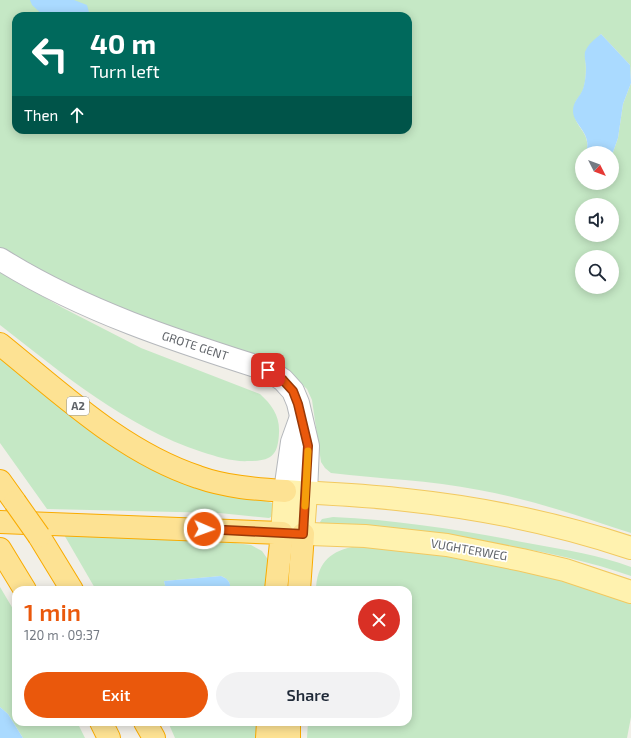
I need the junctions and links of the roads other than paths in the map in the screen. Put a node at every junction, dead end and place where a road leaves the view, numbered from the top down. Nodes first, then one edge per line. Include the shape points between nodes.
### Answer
1 (0, 259) edge
2 (0, 344) edge
3 (301, 417) junction
4 (0, 481) edge
5 (284, 491) junction
6 (306, 493) junction
7 (0, 522) edge
8 (292, 534) junction
9 (631, 548) edge
10 (0, 549) edge
11 (23, 586) edge
12 (70, 586) edge
13 (277, 586) edge
14 (298, 586) edge
15 (631, 592) edge
16 (103, 726) edge
17 (147, 726) edge
18 (268, 726) edge
19 (289, 726) edge
20 (109, 738) edge
21 (154, 738) edge
22 (268, 738) edge
23 (289, 738) edge

1 - 3 street, GROTE GENT via 22,273 94,309 156,334 268,370 293,391
2 - 5 highway, A2 via 95,419 159,462 212,482
3 - 5 street via 292,442
3 - 6 street, GROTE GENT via 308,446
4 - 12 highway, bridge via 39,536
5 - 6 main road
5 - 8 main road
6 - 8 main road
6 - 9 main road via 370,496 444,504 523,519
7 - 8 highway
8 - 13 highway
8 - 14 highway
8 - 15 main road, VUGHTERWEG via 364,536 447,545 565,570
10 - 11 highway
16 - 20 highway
17 - 21 highway
18 - 22 highway
19 - 23 highway

